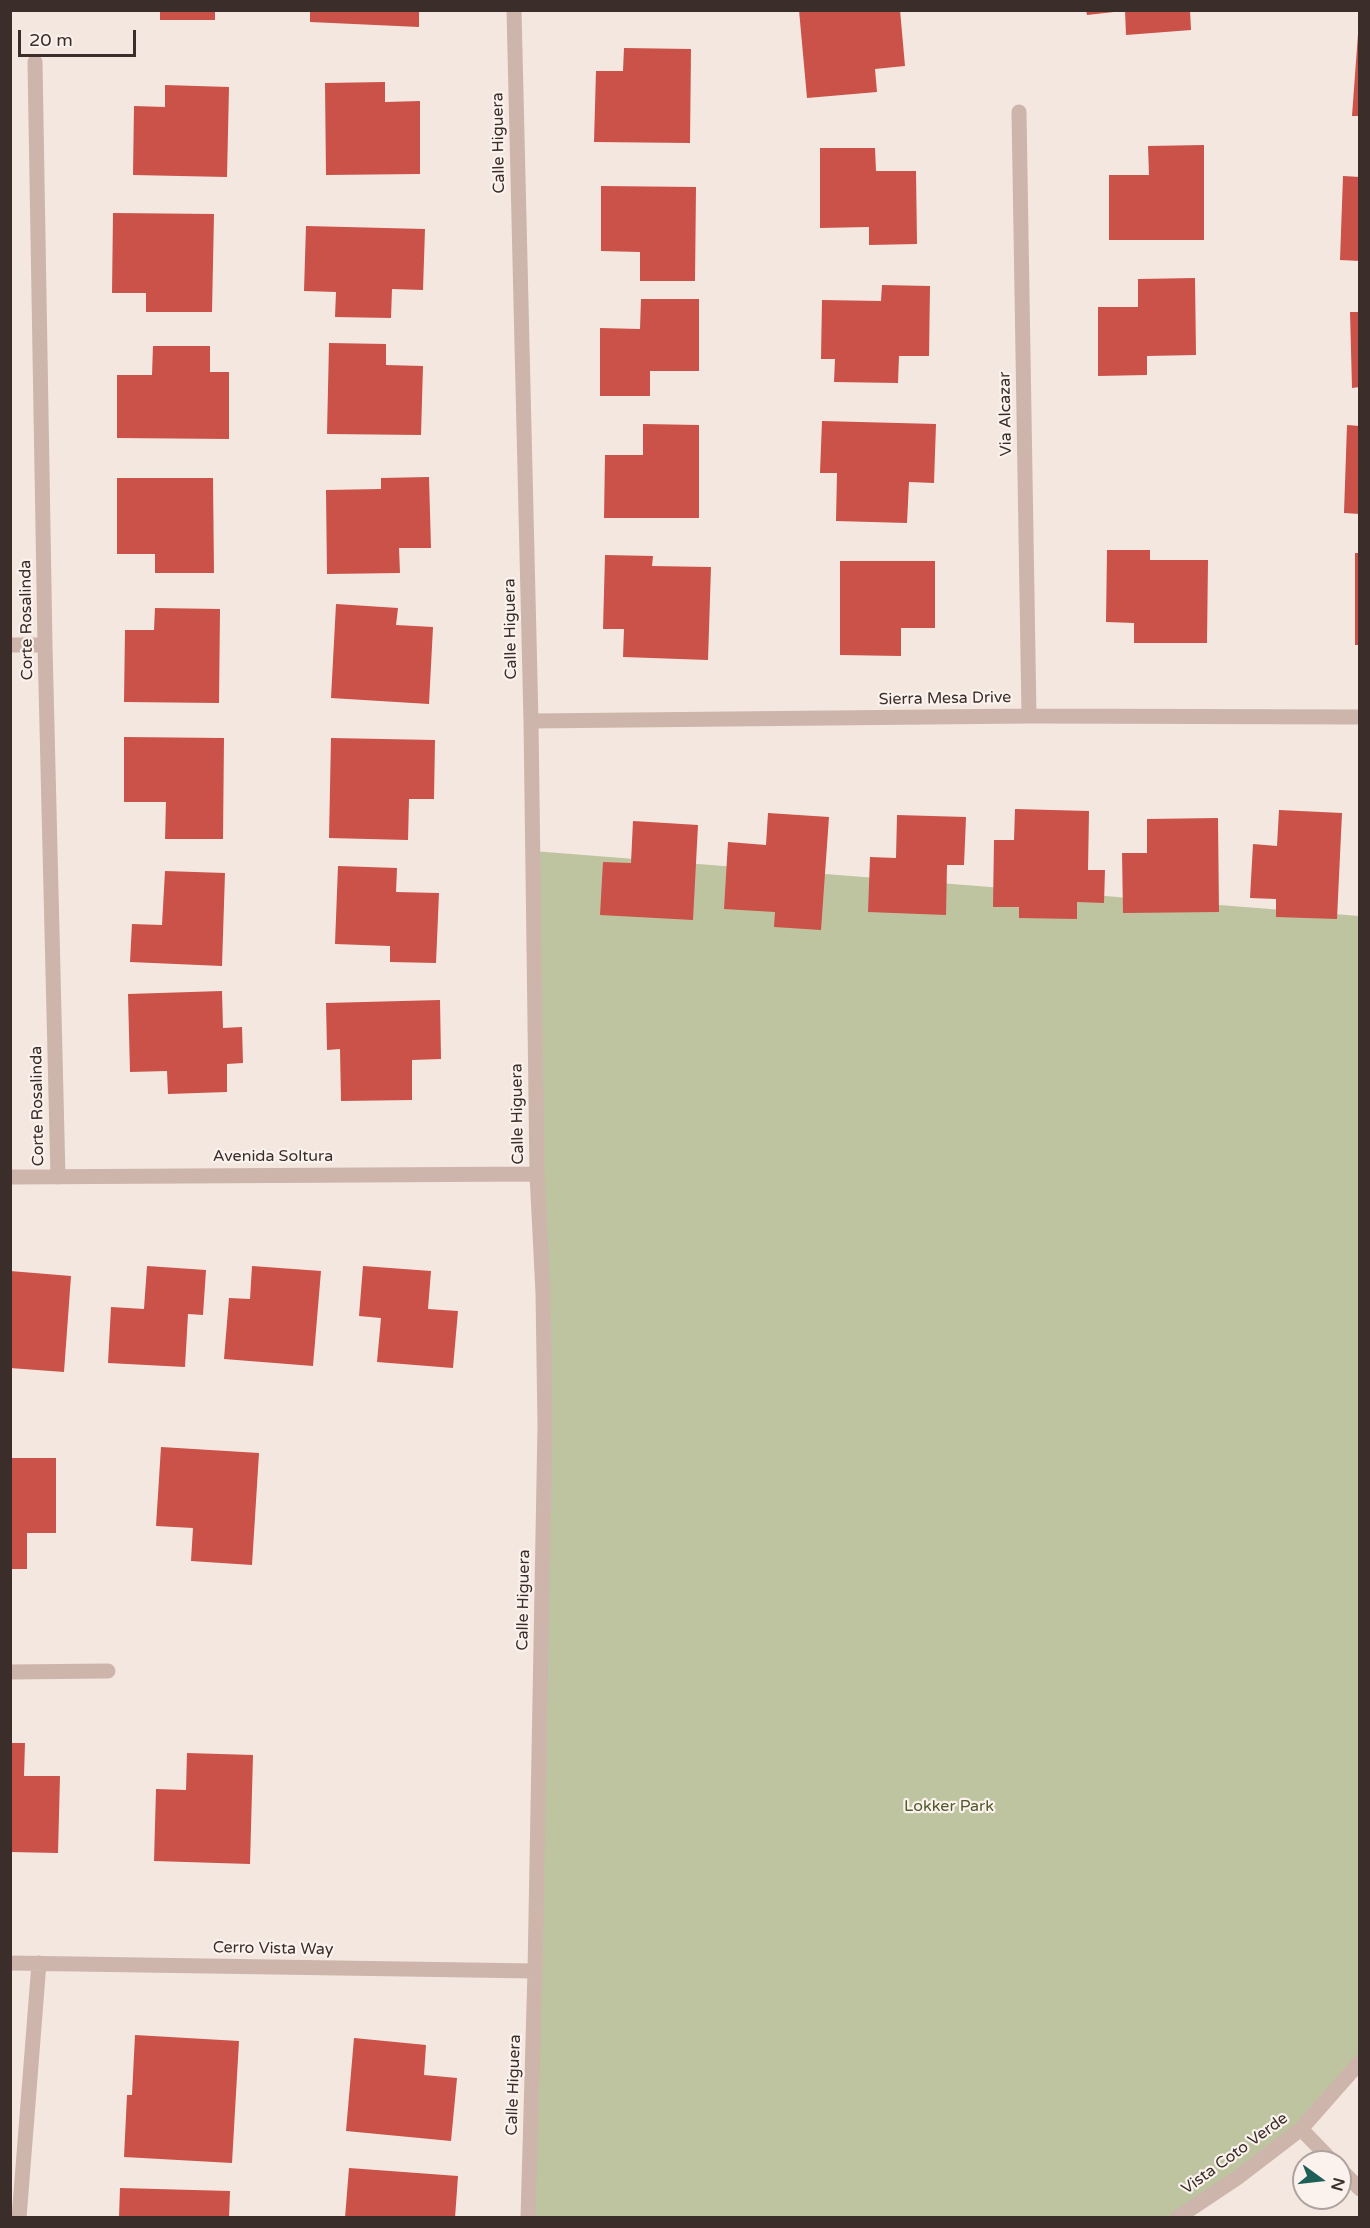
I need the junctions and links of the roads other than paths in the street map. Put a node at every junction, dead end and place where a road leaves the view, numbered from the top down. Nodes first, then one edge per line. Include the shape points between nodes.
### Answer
1 (514, 10) edge
2 (35, 62) dead end
3 (1019, 112) dead end
4 (10, 645) edge
5 (45, 645) junction
6 (1029, 716) junction
7 (1359, 717) edge
8 (531, 722) junction
9 (537, 1174) junction
10 (10, 1177) edge
11 (58, 1177) junction
12 (108, 1671) dead end
13 (10, 1672) edge
14 (10, 1963) edge
15 (39, 1963) junction
16 (535, 1971) junction
17 (1359, 2062) edge
18 (1300, 2129) junction
19 (1321, 2150) edge
20 (19, 2217) edge
21 (528, 2217) edge
22 (1177, 2217) edge

1 - 8 street, Calle Higuera
2 - 5 street, Corte Rosalinda
3 - 6 street, Via Alcazar
4 - 5 street
5 - 11 street, Corte Rosalinda
6 - 7 street, Sierra Mesa Drive
6 - 8 street, Sierra Mesa Drive
8 - 9 street, Calle Higuera
9 - 11 street, Avenida Soltura
9 - 16 street, Calle Higuera via 545,1426
10 - 11 street, Avenida Soltura
12 - 13 street
14 - 15 street, Cerro Vista Way
15 - 16 street, Cerro Vista Way
15 - 20 street
16 - 21 street, Calle Higuera
17 - 18 street, Vista Coto Verde
18 - 19 street
18 - 22 street, Vista Coto Verde via 1237,2178

